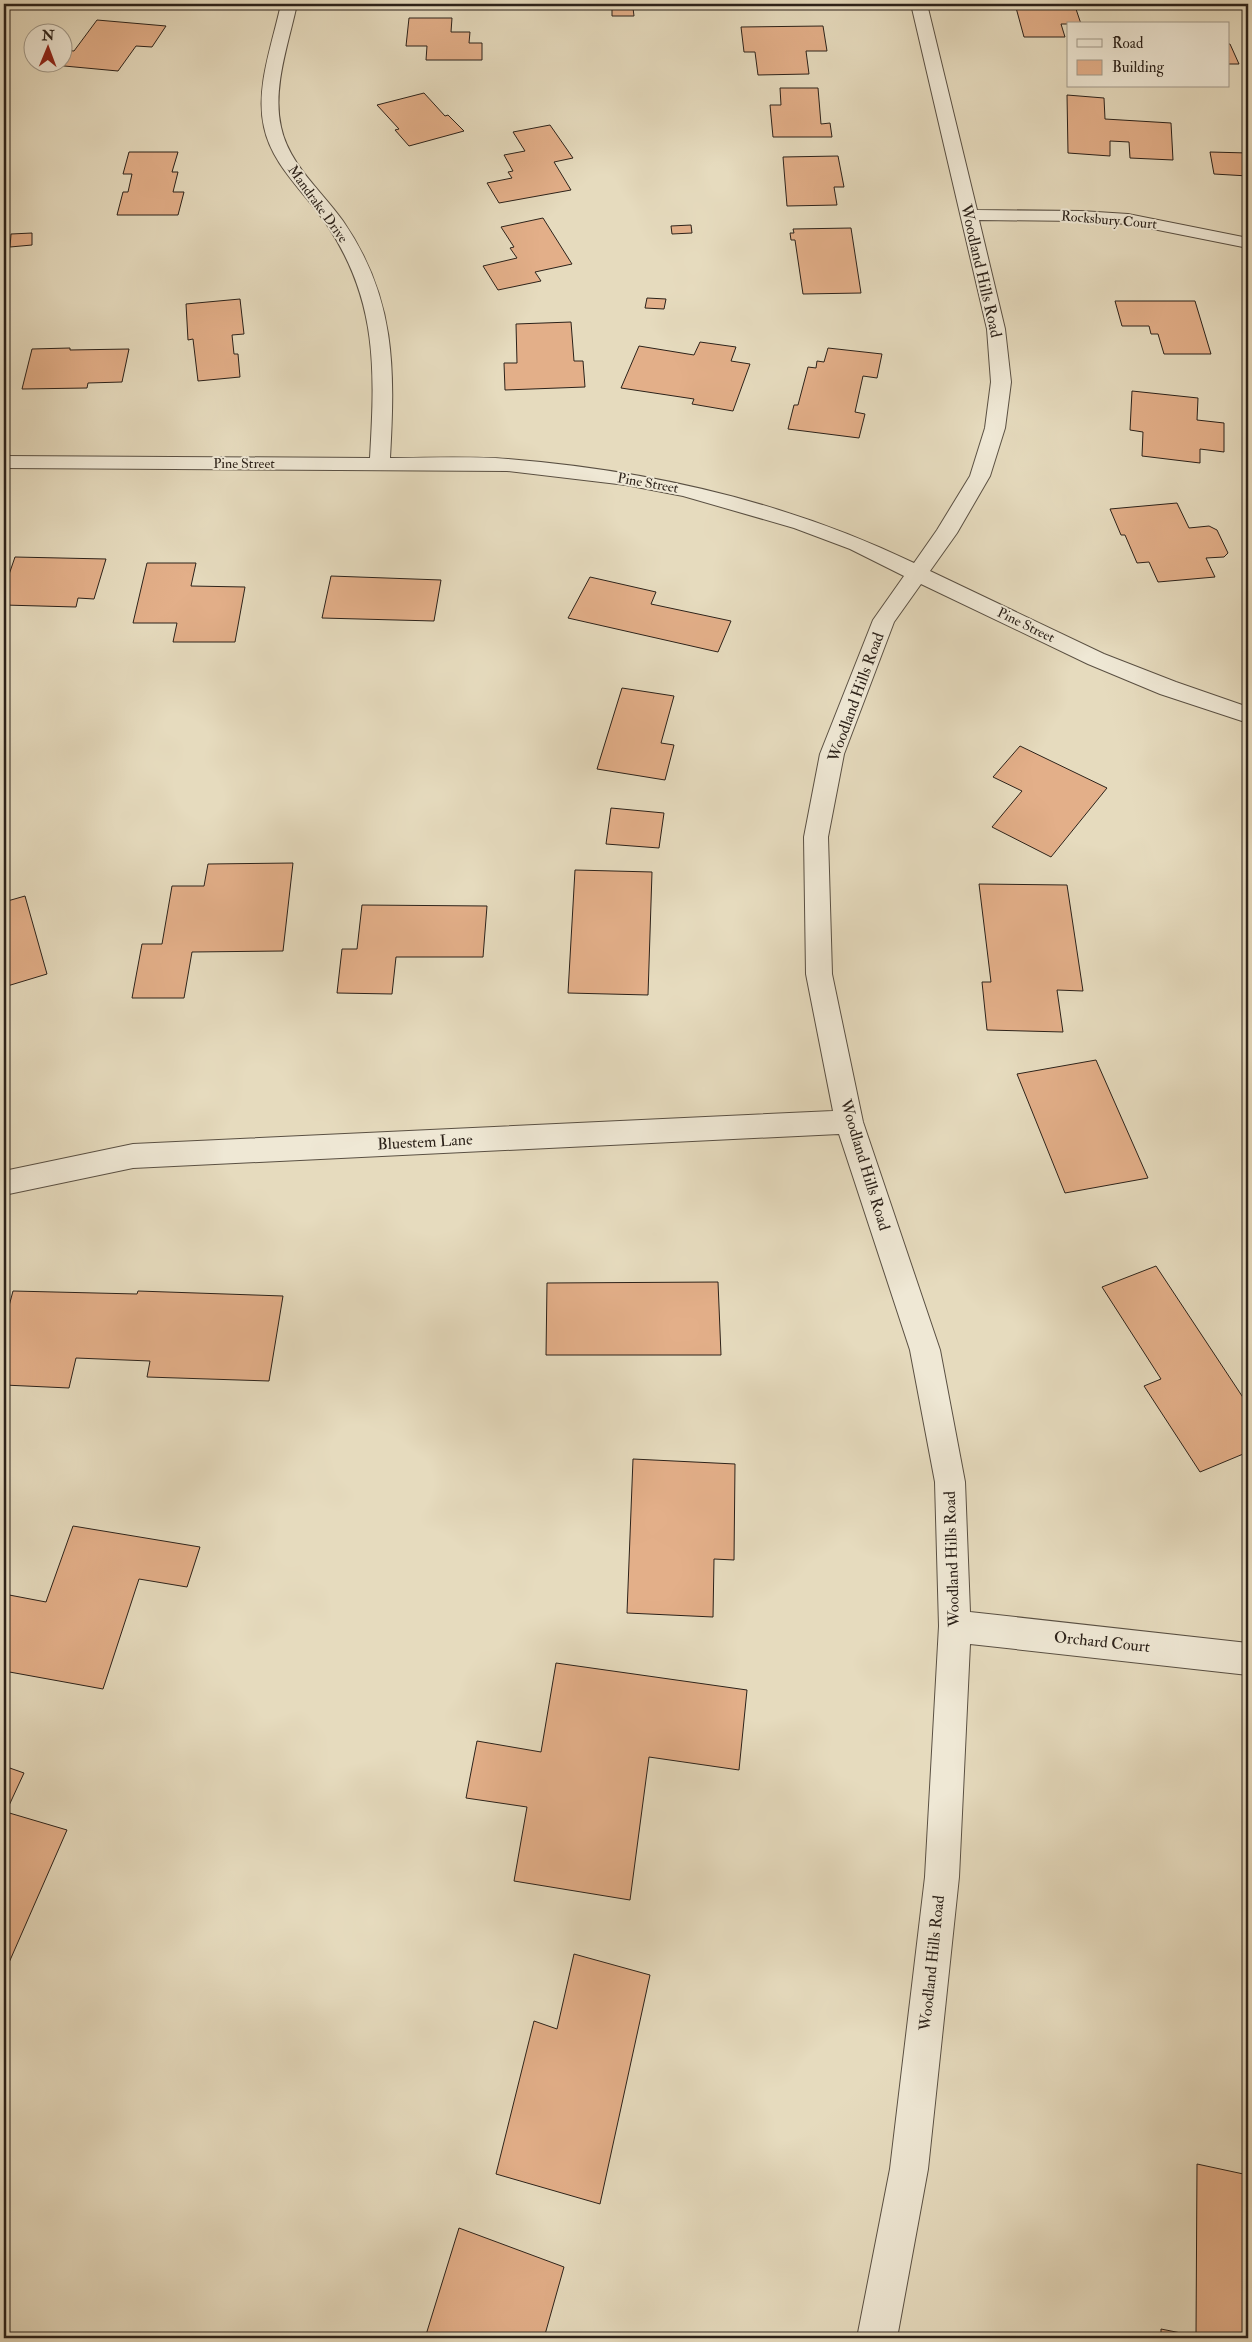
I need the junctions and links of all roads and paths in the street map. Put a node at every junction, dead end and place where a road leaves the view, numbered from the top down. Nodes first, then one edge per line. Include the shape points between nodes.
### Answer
1 (289, 4) edge
2 (918, 4) edge
3 (969, 216) junction
4 (1248, 243) edge
5 (4, 462) edge
6 (380, 464) junction
7 (918, 573) junction
8 (1248, 715) edge
9 (849, 1122) junction
10 (4, 1182) edge
11 (955, 1626) junction
12 (1248, 1659) edge
13 (877, 2338) edge

1 - 6 street, Mandrake Drive via 272,92 272,127 287,162 336,223 368,286 384,357
2 - 3 street, Woodland Hills Road
3 - 4 street, Rocksbury Court via 1128,219
3 - 7 street, Woodland Hills Road via 996,329 1001,382 995,428 980,476
5 - 6 street, Pine Street
6 - 7 street, Pine Street via 507,465 626,479 685,490 801,523 857,544
7 - 8 street, Pine Street via 1096,659
7 - 9 street, Woodland Hills Road via 884,620 832,754 816,837 819,974
9 - 10 street, Bluestem Lane via 133,1156
9 - 11 street, Woodland Hills Road via 925,1350 950,1482
11 - 12 street, Orchard Court
11 - 13 street, Woodland Hills Road via 941,1886 909,2169

